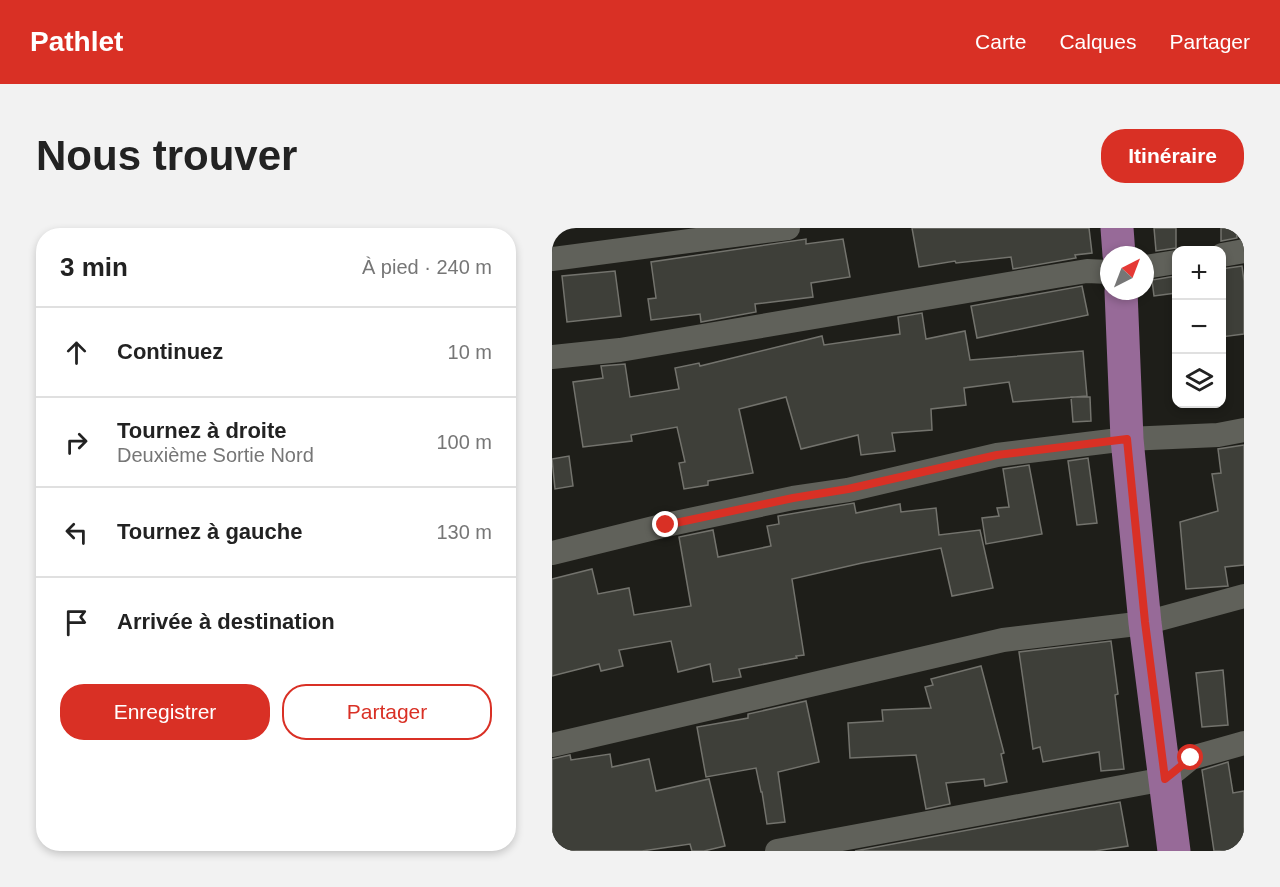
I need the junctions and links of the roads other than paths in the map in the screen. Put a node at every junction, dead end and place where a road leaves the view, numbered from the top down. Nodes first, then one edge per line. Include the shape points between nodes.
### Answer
1 (788, 228) edge
2 (1117, 228) edge
3 (1118, 246) edge
4 (1244, 251) edge
5 (1226, 254) edge
6 (552, 259) edge
7 (1172, 263) edge
8 (1154, 266) edge
9 (1100, 272) edge
10 (1121, 300) edge
11 (552, 357) edge
12 (1244, 430) edge
13 (1127, 439) junction
14 (552, 553) edge
15 (1244, 596) edge
16 (1145, 622) junction
17 (1244, 743) edge
18 (552, 745) edge
19 (1165, 779) junction
20 (777, 851) edge
21 (1173, 851) edge

1 - 6 street
2 - 3 main road
4 - 5 street
7 - 8 street
9 - 11 street via 620,350
10 - 13 main road
12 - 13 street
13 - 14 street via 997,455
13 - 16 main road
15 - 16 street
16 - 18 street via 1003,640
16 - 19 main road
17 - 19 street via 1191,758
19 - 20 street
19 - 21 main road

